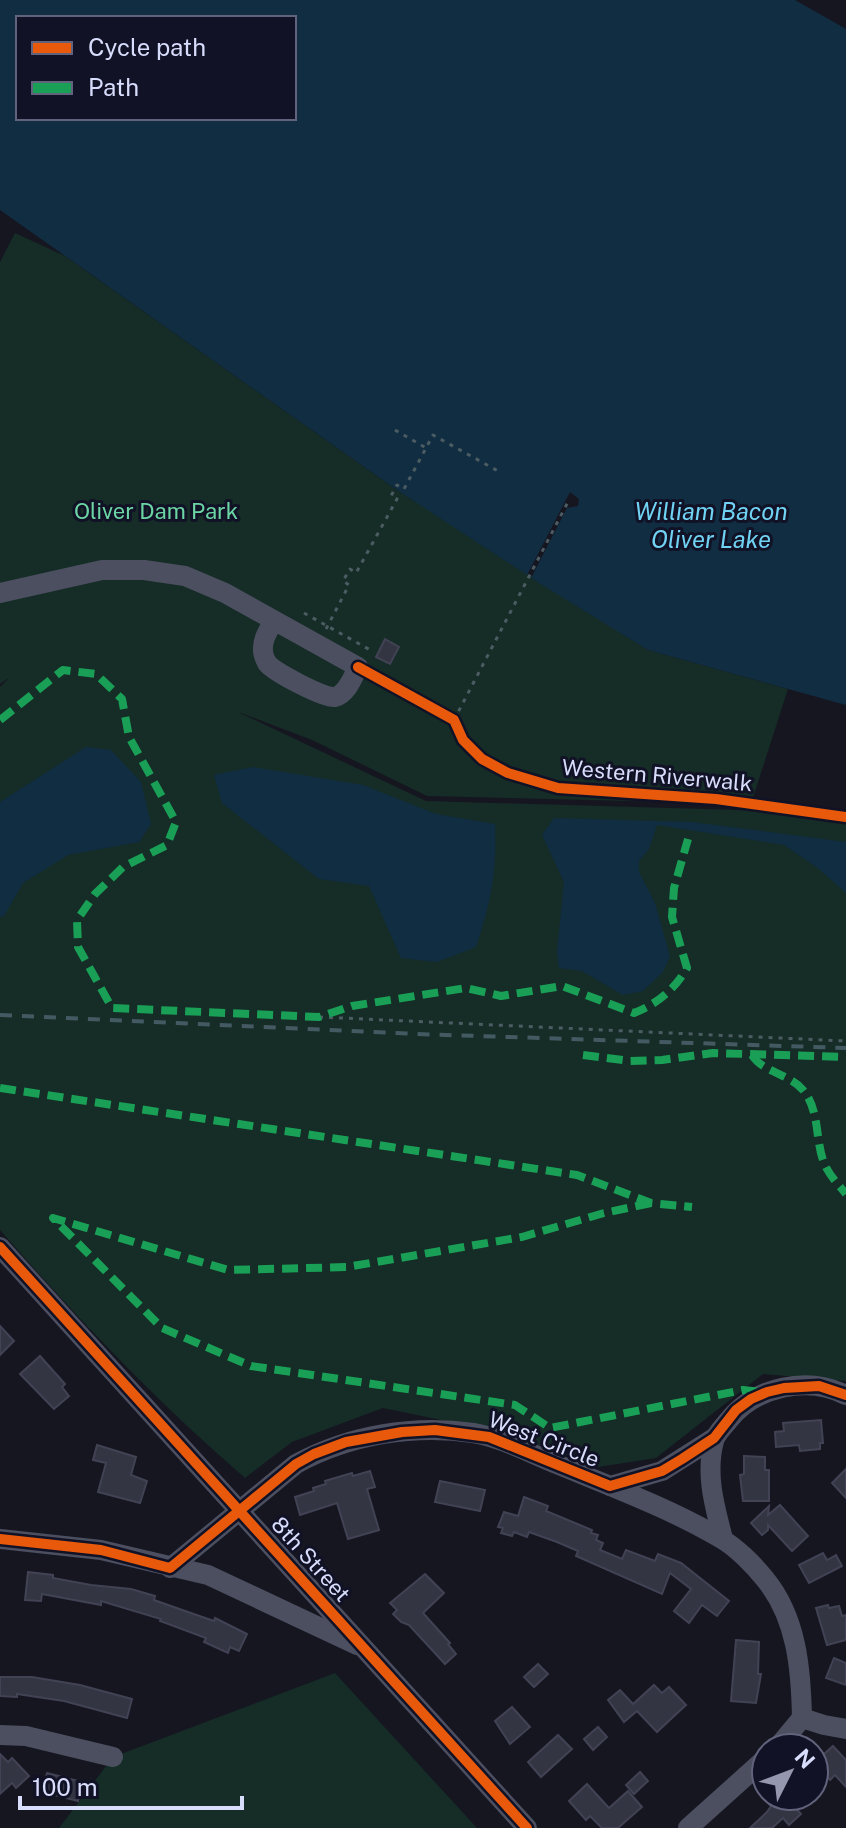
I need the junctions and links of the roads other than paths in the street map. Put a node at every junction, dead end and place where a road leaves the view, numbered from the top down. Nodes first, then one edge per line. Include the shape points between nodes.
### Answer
1 (0, 593) edge
2 (273, 622) junction
3 (0, 1247) edge
4 (846, 1395) edge
5 (714, 1438) junction
6 (610, 1486) junction
7 (239, 1509) junction
8 (0, 1539) edge
9 (723, 1539) junction
10 (170, 1568) junction
11 (363, 1648) junction
12 (802, 1718) junction
13 (846, 1729) edge
14 (790, 1732) edge
15 (0, 1735) edge
16 (113, 1757) dead end
17 (750, 1772) edge
18 (527, 1828) edge
19 (688, 1828) edge

1 - 2 street via 102,570 144,570 185,576
2 - 2 street via 264,640 267,663 325,696 344,691 358,667
3 - 7 street, 8th Street
4 - 5 street via 819,1386 767,1392 736,1410
5 - 6 street via 662,1471
5 - 9 street via 710,1479
6 - 7 street, West Circle via 489,1437 424,1431 346,1442 314,1454
6 - 9 street, West Circle
7 - 10 street, West Circle
7 - 11 street, 8th Street
8 - 10 street via 101,1550
9 - 12 street, West Circle via 764,1577 783,1607 795,1641
10 - 11 street via 208,1575
11 - 18 street, 8th Street
12 - 13 street
12 - 14 street
15 - 16 street
17 - 19 street

